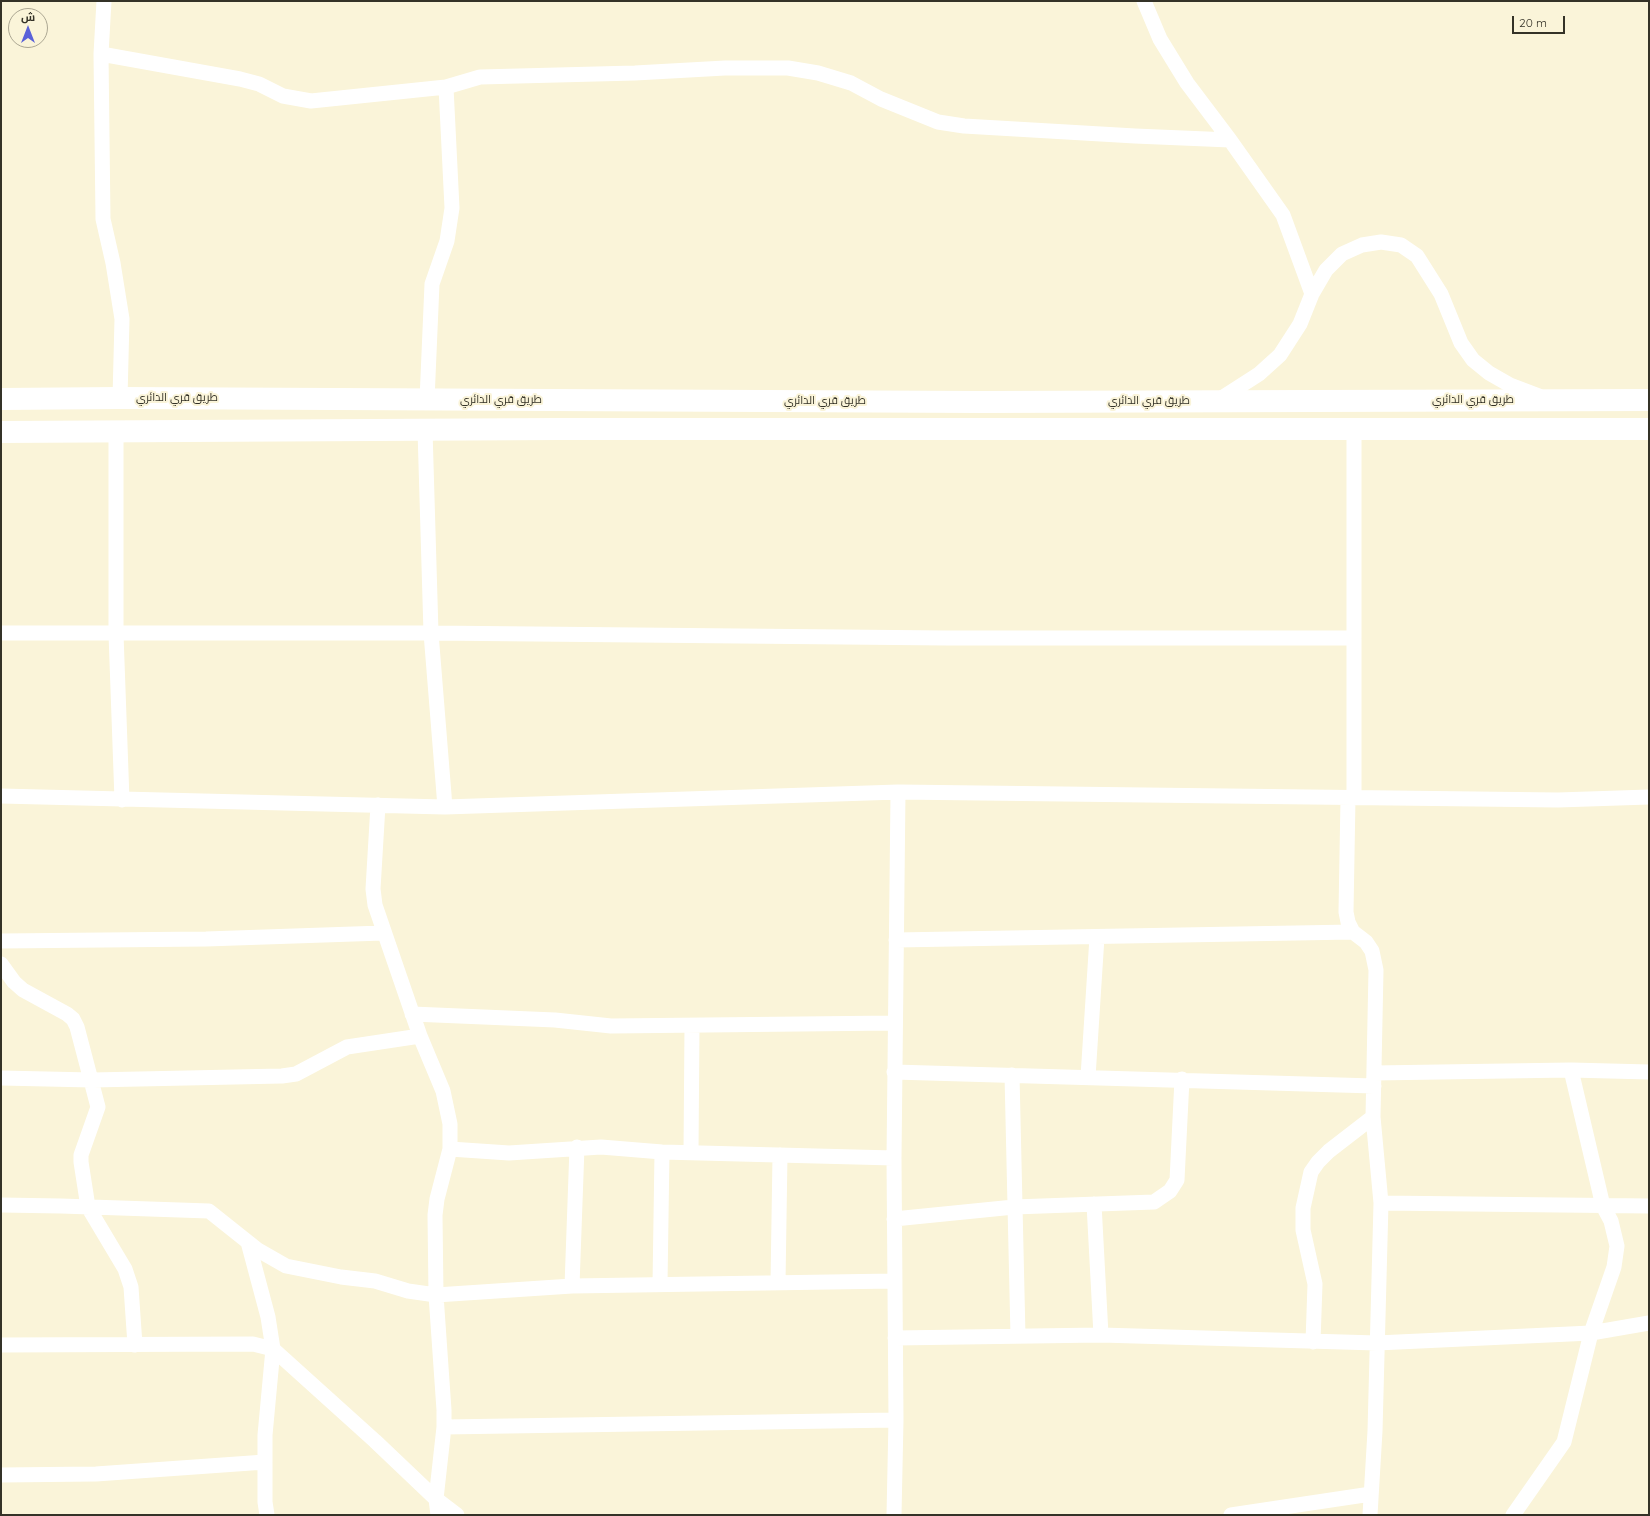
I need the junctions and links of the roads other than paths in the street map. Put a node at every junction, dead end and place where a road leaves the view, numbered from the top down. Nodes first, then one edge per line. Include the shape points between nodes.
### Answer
1 (104, 1) edge
2 (1144, 1) edge
3 (101, 54) junction
4 (446, 87) junction
5 (1230, 140) junction
6 (1312, 294) junction
7 (120, 398) junction
8 (1, 399) edge
9 (428, 400) junction
10 (1549, 400) junction
11 (1649, 400) edge
12 (1217, 401) junction
13 (1354, 429) junction
14 (1649, 429) edge
15 (425, 430) junction
16 (1, 432) edge
17 (116, 432) junction
18 (1, 633) edge
19 (431, 633) junction
20 (116, 634) junction
21 (1354, 638) junction
22 (898, 792) junction
23 (1, 796) edge
24 (1649, 797) edge
25 (1351, 798) junction
26 (122, 800) junction
27 (378, 805) junction
28 (445, 806) junction
29 (1353, 932) junction
30 (384, 933) junction
31 (1097, 936) junction
32 (896, 940) junction
33 (1, 941) edge
34 (1, 964) edge
35 (412, 1014) junction
36 (894, 1023) junction
37 (692, 1026) junction
38 (420, 1036) junction
39 (1571, 1070) junction
40 (894, 1072) junction
41 (1649, 1072) edge
42 (1012, 1075) junction
43 (1088, 1077) junction
44 (1, 1078) edge
45 (1182, 1079) junction
46 (92, 1080) junction
47 (1374, 1080) junction
48 (1373, 1117) junction
49 (577, 1147) junction
50 (450, 1149) junction
51 (662, 1152) junction
52 (690, 1152) junction
53 (780, 1155) junction
54 (894, 1158) junction
55 (1381, 1203) junction
56 (1094, 1204) junction
57 (1, 1205) edge
58 (1603, 1206) junction
59 (1649, 1206) edge
60 (88, 1207) junction
61 (1014, 1207) junction
62 (894, 1219) junction
63 (248, 1242) junction
64 (894, 1281) junction
65 (778, 1283) junction
66 (660, 1284) junction
67 (572, 1286) junction
68 (436, 1295) junction
69 (1649, 1323) edge
70 (1591, 1333) junction
71 (1100, 1335) junction
72 (1018, 1336) junction
73 (895, 1338) junction
74 (1313, 1342) junction
75 (1377, 1343) junction
76 (1, 1345) edge
77 (135, 1345) junction
78 (273, 1349) junction
79 (896, 1420) junction
80 (444, 1427) junction
81 (265, 1462) junction
82 (1, 1475) edge
83 (1372, 1494) junction
84 (436, 1499) junction
85 (267, 1515) edge
86 (438, 1515) edge
87 (457, 1515) edge
88 (894, 1515) edge
89 (1231, 1515) edge
90 (1370, 1515) edge
91 (1513, 1515) edge

1 - 3 street
2 - 5 street via 1160,39 1183,76
3 - 4 street via 249,81 296,100 311,101
3 - 7 street via 103,219 122,319
4 - 5 street via 480,77 788,68 818,73 850,83 881,99 938,122 964,126
4 - 9 street via 452,208 447,241 432,284
5 - 6 street via 1283,215
6 - 10 street via 1326,270 1342,254 1362,245 1381,242 1401,245 1417,256 1429,274 1441,294 1461,343 1473,360 1510,385
6 - 12 street via 1300,324 1280,355 1259,374
7 - 8 highway, طريق قري الدائري
7 - 9 highway, طريق قري الدائري
9 - 12 highway, طريق قري الدائري
10 - 11 highway, طريق قري الدائري
10 - 12 highway, طريق قري الدائري
13 - 14 highway
13 - 15 highway
13 - 21 street
15 - 17 highway
15 - 19 street
16 - 17 highway
17 - 20 street
18 - 20 street
19 - 20 street
19 - 21 street via 946,638
19 - 28 street
20 - 26 street
21 - 25 street
22 - 25 street
22 - 28 street
22 - 32 street
23 - 26 street
24 - 25 street via 1558,800
25 - 29 street via 1346,912
26 - 27 street
27 - 28 street
27 - 30 street via 373,889 377,915
29 - 31 street
29 - 47 street via 1366,942 1372,951 1376,970
30 - 33 street
30 - 35 street
31 - 32 street
31 - 43 street
32 - 36 street
34 - 46 street via 23,990 73,1019
35 - 37 street via 555,1020 611,1026
35 - 38 street
36 - 37 street
36 - 40 street
37 - 52 street
38 - 46 street via 347,1047 296,1074 282,1076
38 - 50 street via 443,1091 450,1124
39 - 41 street
39 - 47 street
39 - 58 street
40 - 42 street
40 - 54 street
42 - 43 street
42 - 61 street
43 - 45 street
44 - 46 street
45 - 47 street
45 - 56 street via 1177,1180 1170,1191 1154,1202
46 - 60 street via 98,1107 81,1162
47 - 48 street
48 - 55 street
48 - 74 street via 1329,1151 1311,1172 1303,1208 1302,1230 1315,1284
49 - 50 street via 510,1153
49 - 51 street
49 - 67 street
50 - 68 street via 435,1215
51 - 52 street
51 - 66 street
52 - 53 street
53 - 54 street
53 - 65 street
54 - 62 street
55 - 58 street
55 - 75 street
56 - 61 street
56 - 71 street
57 - 60 street
58 - 59 street
58 - 70 street via 1611,1221 1617,1246 1614,1267
60 - 63 street via 209,1211
60 - 77 street via 125,1269 131,1287
61 - 62 street
61 - 72 street
62 - 64 street
63 - 68 street via 286,1266 375,1281 408,1291
63 - 78 street via 268,1317
64 - 65 street
64 - 73 street
65 - 66 street
66 - 67 street
67 - 68 street
68 - 80 street
69 - 70 street
70 - 75 street
70 - 91 street via 1564,1442
71 - 72 street
71 - 74 street
72 - 73 street
73 - 79 street
74 - 75 street
75 - 83 street
76 - 77 street
77 - 78 street via 253,1344
78 - 81 street
78 - 84 street
79 - 80 street
79 - 88 street
80 - 84 street
81 - 82 street via 96,1474
81 - 85 street
83 - 89 street
83 - 90 street
84 - 86 street
84 - 87 street

